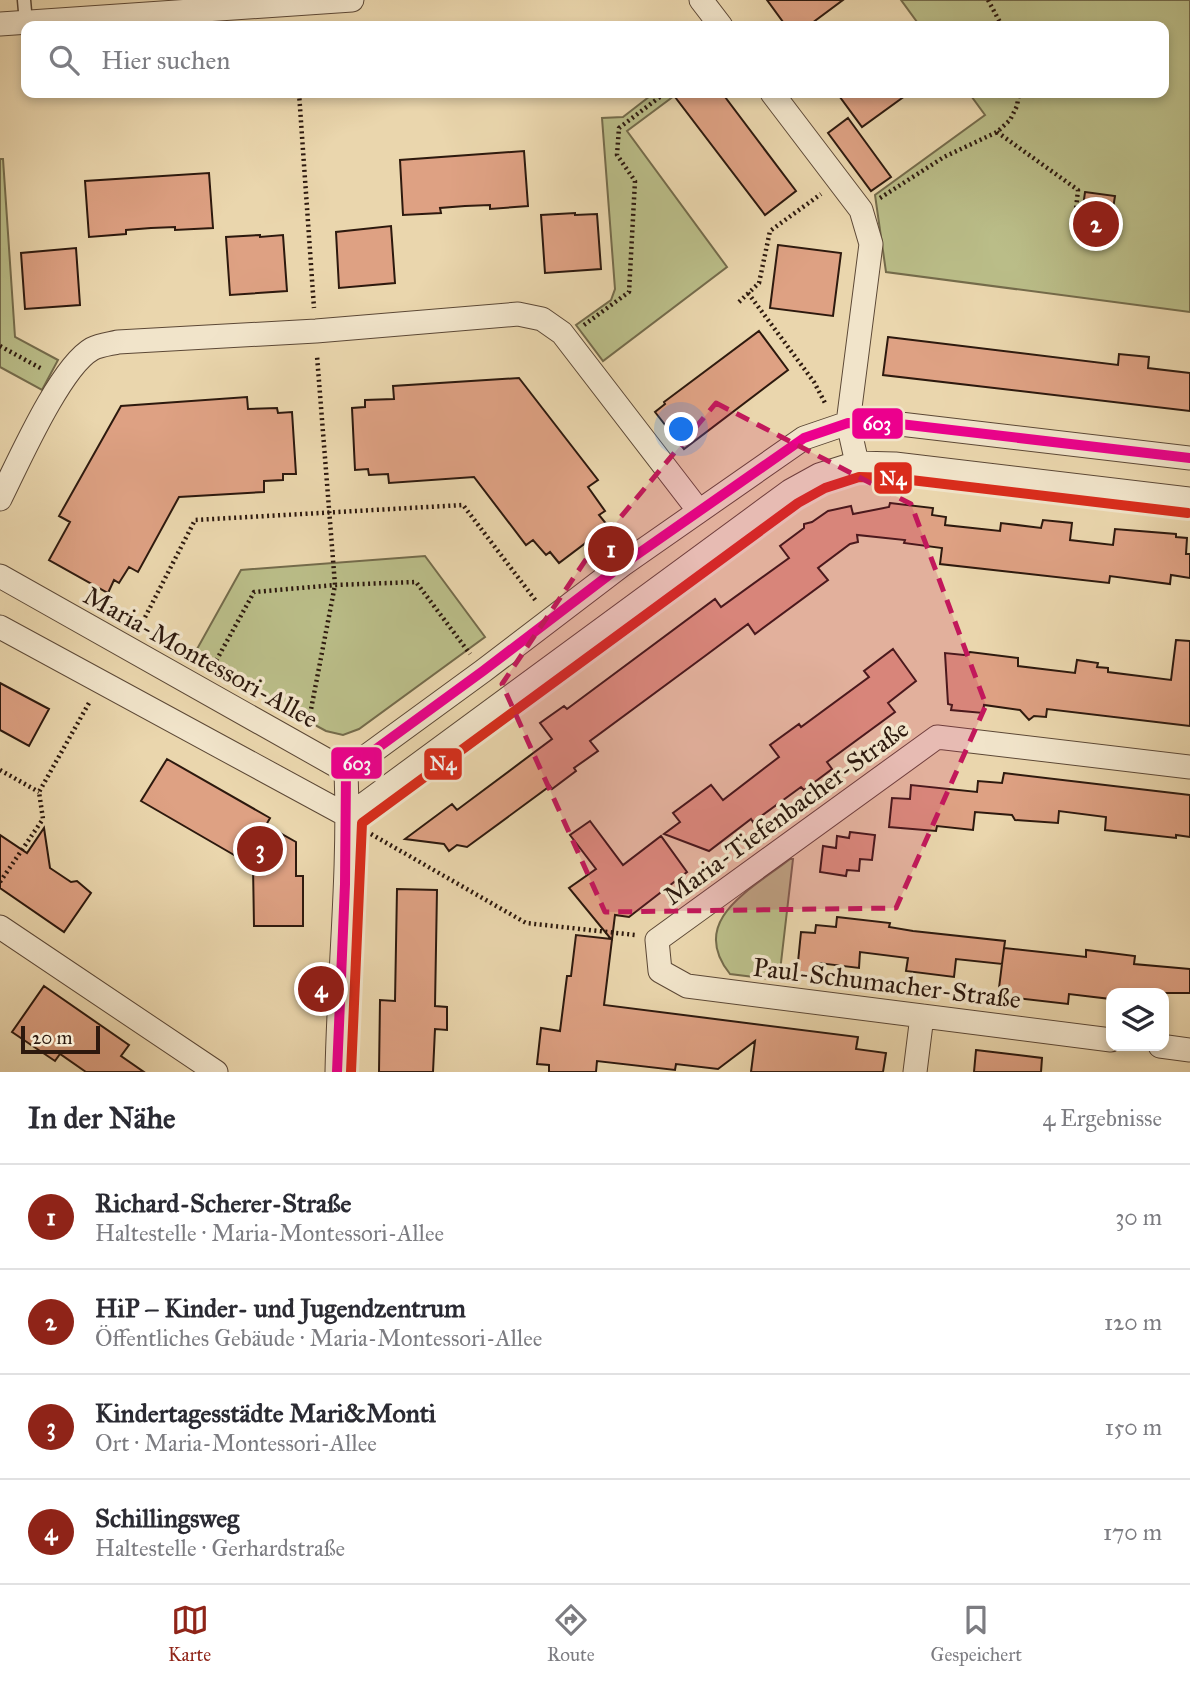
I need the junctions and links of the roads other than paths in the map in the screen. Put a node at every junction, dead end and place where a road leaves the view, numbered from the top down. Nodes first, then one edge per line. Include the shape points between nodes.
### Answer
1 (352, 0) edge
2 (701, 0) edge
3 (194, 5) edge
4 (25, 11) edge
5 (717, 21) edge
6 (0, 24) edge
7 (776, 98) edge
8 (848, 423) junction
9 (1190, 458) edge
10 (857, 463) junction
11 (0, 499) edge
12 (1190, 499) edge
13 (699, 512) junction
14 (0, 576) edge
15 (0, 627) edge
16 (1190, 767) edge
17 (346, 771) junction
18 (348, 816) junction
19 (0, 927) edge
20 (660, 971) joint
21 (922, 1016) junction
22 (1106, 1039) edge
23 (1169, 1047) edge
24 (1190, 1049) edge
25 (216, 1072) edge
26 (337, 1072) edge
27 (915, 1072) edge

1 - 3 street
2 - 5 street
3 - 4 street
4 - 6 street
7 - 8 street via 861,210 871,244
8 - 9 street via 900,424
8 - 10 street
8 - 13 street via 804,438
10 - 12 street
10 - 18 street via 819,475 790,491
11 - 13 street via 63,380 94,347 518,314 542,319 562,333
13 - 17 street
14 - 17 street, Maria-Montessori-Allee via 128,649 205,680
15 - 18 street
16 - 20 street, Maria-Tiefenbacher-Straße via 937,737 657,940
17 - 18 street
18 - 26 street
19 - 25 street
20 - 21 street, Paul-Schumacher-Straße via 687,986
21 - 22 street, Paul-Schumacher-Straße
21 - 27 street
23 - 24 street

